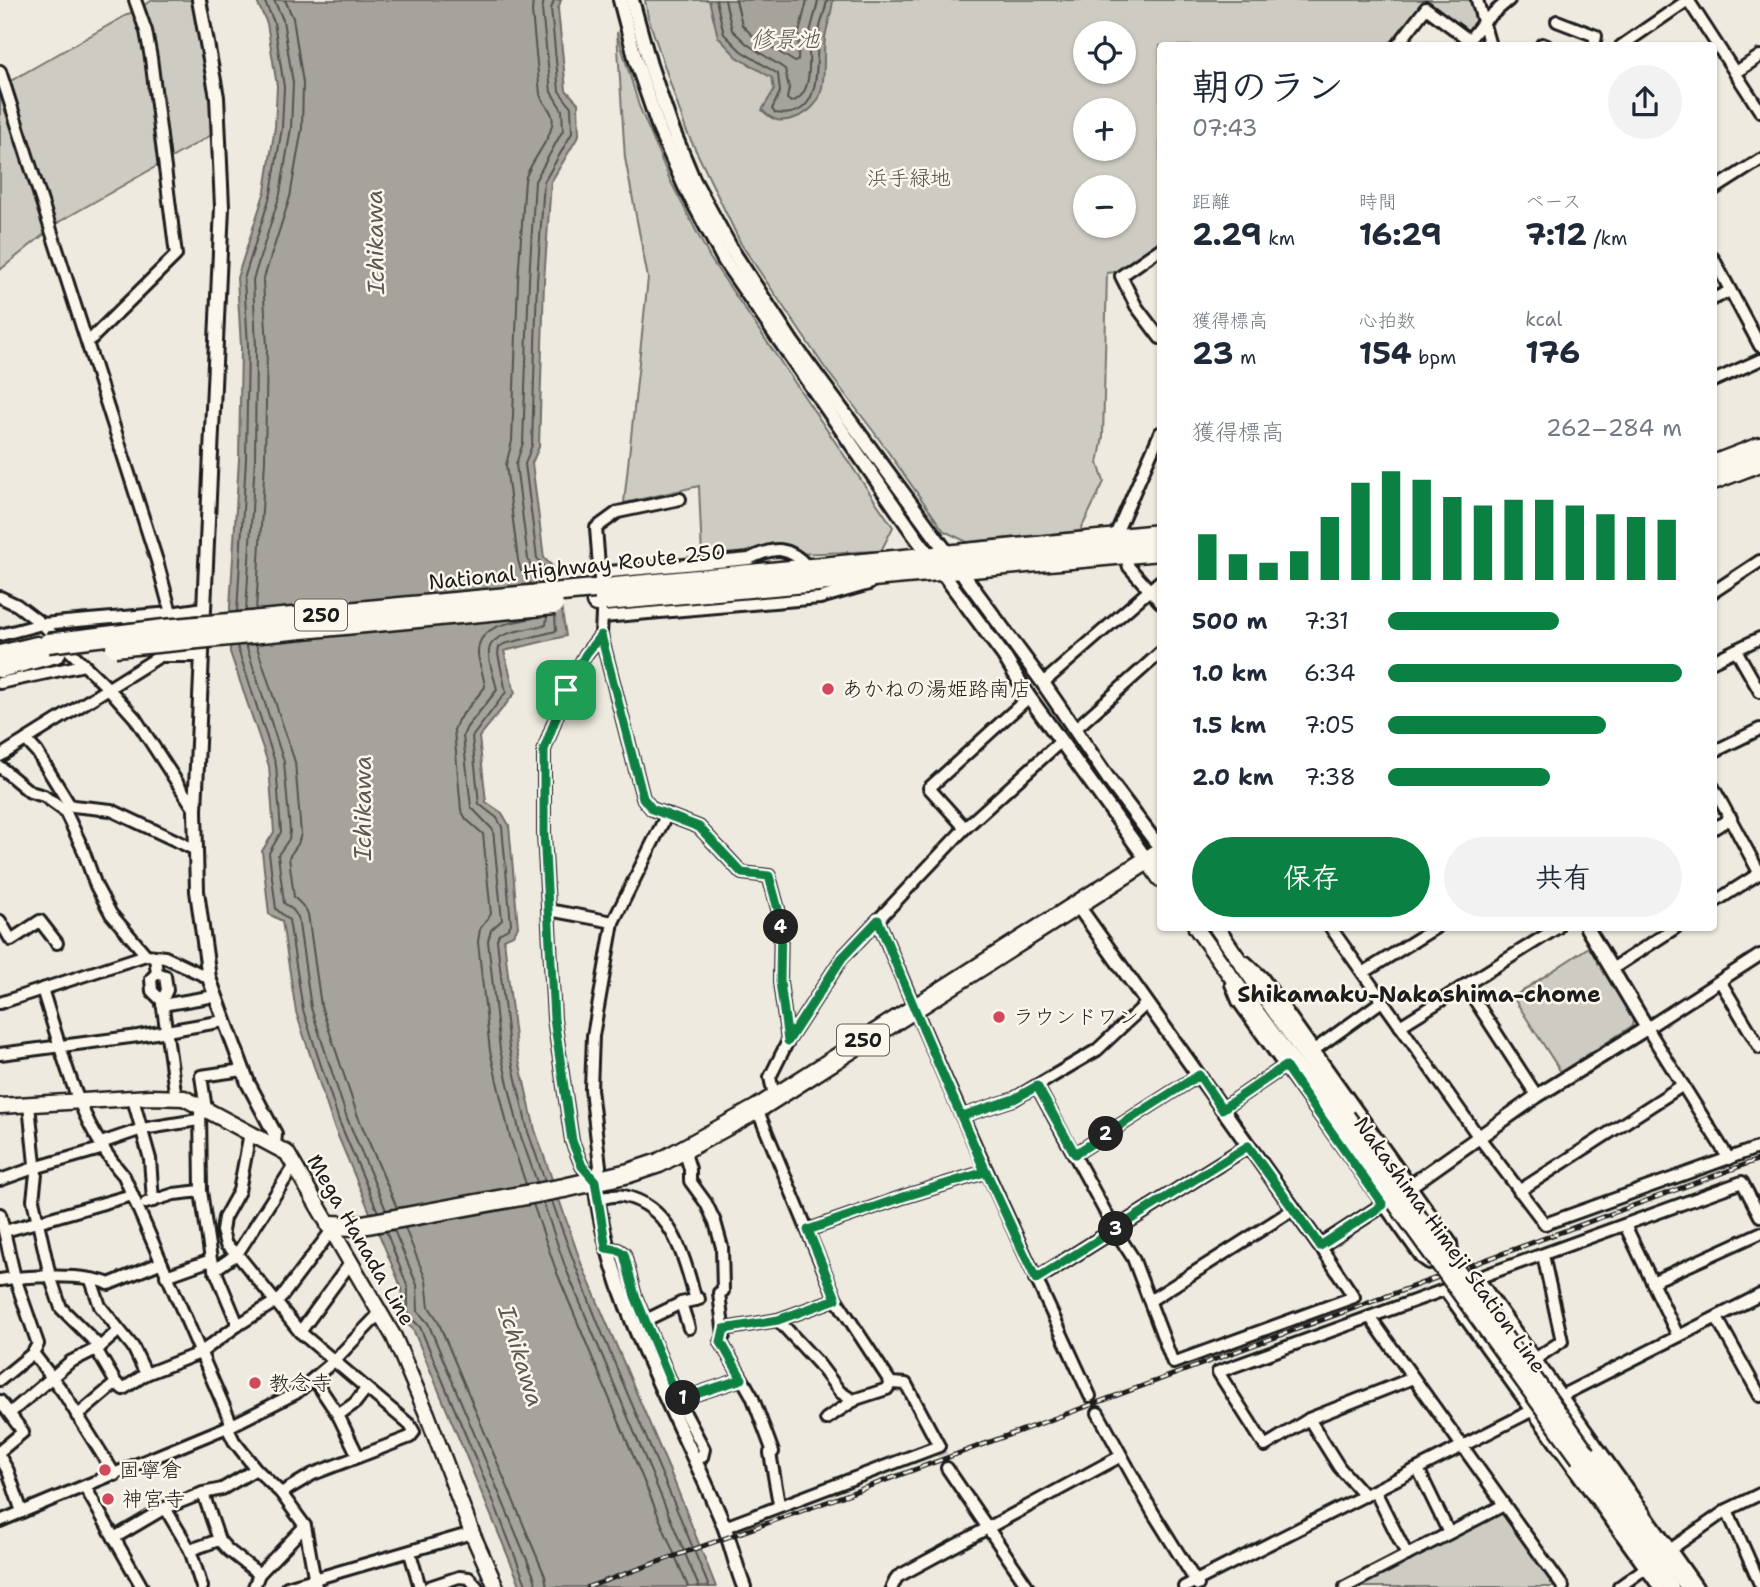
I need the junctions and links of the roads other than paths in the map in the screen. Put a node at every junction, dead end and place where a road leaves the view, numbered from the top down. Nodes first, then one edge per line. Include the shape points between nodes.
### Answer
1 (135, 0) edge
2 (199, 0) edge
3 (620, 0) edge
4 (632, 0) edge
5 (1477, 0) edge
6 (1509, 0) edge
7 (1688, 0) edge
8 (1484, 21) junction
9 (1557, 21) dead end
10 (1400, 42) edge
11 (1466, 42) edge
12 (1468, 42) edge
13 (1487, 42) edge
14 (1595, 42) edge
15 (1627, 42) edge
16 (1715, 42) edge
17 (1717, 45) edge
18 (1760, 56) edge
19 (1735, 73) junction
20 (1, 77) edge
21 (1760, 111) edge
22 (1760, 160) edge
23 (1717, 187) edge
24 (1157, 251) edge
25 (1717, 266) edge
26 (737, 269) junction
27 (1730, 291) junction
28 (1717, 297) edge
29 (1157, 334) edge
30 (88, 342) junction
31 (1760, 346) edge
32 (1760, 360) edge
33 (1717, 379) edge
34 (1157, 440) edge
35 (1760, 447) edge
36 (1760, 462) edge
37 (1717, 463) edge
38 (1717, 478) edge
39 (680, 499) dead end
40 (1157, 534) edge
41 (1114, 538) junction
42 (1157, 551) edge
43 (1125, 554) junction
44 (1760, 561) edge
45 (944, 563) junction
46 (1157, 584) edge
47 (1717, 589) edge
48 (1150, 591) junction
49 (599, 596) junction
50 (0, 597) edge
51 (1157, 599) edge
52 (204, 608) junction
53 (171, 613) junction
54 (42, 624) junction
55 (0, 635) edge
56 (601, 635) junction
57 (1760, 638) edge
58 (52, 648) junction
59 (1736, 650) junction
60 (0, 655) edge
61 (201, 656) junction
62 (1157, 656) edge
63 (1717, 659) edge
64 (84, 665) junction
65 (0, 668) edge
66 (0, 682) edge
67 (1042, 683) junction
68 (108, 689) junction
69 (1760, 692) edge
70 (1029, 697) junction
71 (1075, 729) junction
72 (1760, 729) edge
73 (26, 740) junction
74 (1060, 742) junction
75 (1717, 750) edge
76 (0, 756) edge
77 (0, 767) edge
78 (1717, 794) edge
79 (195, 810) junction
80 (667, 814) junction
81 (1731, 818) junction
82 (1717, 827) edge
83 (965, 828) junction
84 (196, 850) junction
85 (1156, 853) edge
86 (1760, 874) edge
87 (1717, 901) edge
88 (1078, 906) junction
89 (549, 910) junction
90 (878, 920) junction
91 (0, 921) edge
92 (613, 922) junction
93 (1198, 931) edge
94 (1219, 931) edge
95 (1333, 931) edge
96 (1430, 931) edge
97 (1552, 931) edge
98 (1589, 931) edge
99 (1670, 931) edge
100 (57, 943) dead end
101 (1233, 951) junction
102 (1760, 955) edge
103 (150, 956) junction
104 (1223, 965) junction
105 (1612, 968) junction
106 (1363, 974) junction
107 (209, 978) junction
108 (1720, 981) junction
109 (1465, 985) junction
110 (42, 989) junction
111 (215, 996) junction
112 (1382, 1001) junction
113 (0, 1003) edge
114 (162, 1003) junction
115 (1147, 1003) junction
116 (914, 1008) junction
117 (224, 1021) junction
118 (1400, 1026) junction
119 (1647, 1027) junction
120 (166, 1031) junction
121 (788, 1041) junction
122 (60, 1046) junction
123 (1760, 1048) edge
124 (1314, 1050) junction
125 (0, 1054) edge
126 (1285, 1066) junction
127 (243, 1070) junction
128 (1199, 1075) junction
129 (1683, 1085) junction
130 (1037, 1086) junction
131 (1537, 1096) junction
132 (774, 1097) junction
133 (176, 1098) junction
134 (134, 1099) junction
135 (79, 1102) junction
136 (29, 1104) junction
137 (0, 1106) edge
138 (757, 1109) junction
139 (1222, 1109) junction
140 (201, 1112) junction
141 (962, 1116) junction
142 (1342, 1119) junction
143 (142, 1129) junction
144 (250, 1133) junction
145 (1478, 1136) junction
146 (274, 1145) junction
147 (102, 1146) junction
148 (1248, 1146) junction
149 (1760, 1147) edge
150 (684, 1150) junction
151 (1075, 1154) junction
152 (1728, 1158) junction
153 (295, 1164) junction
154 (34, 1167) junction
155 (985, 1172) junction
156 (0, 1180) edge
157 (595, 1181) junction
158 (1409, 1186) junction
159 (201, 1191) junction
160 (1519, 1191) junction
161 (132, 1195) junction
162 (597, 1199) junction
163 (153, 1201) junction
164 (1383, 1205) junction
165 (137, 1206) junction
166 (1294, 1209) junction
167 (0, 1213) edge
168 (1760, 1216) edge
169 (39, 1221) junction
170 (1625, 1225) junction
171 (224, 1228) junction
172 (331, 1228) junction
173 (206, 1229) junction
174 (808, 1230) junction
175 (1115, 1230) junction
176 (1760, 1233) edge
177 (4, 1234) edge
178 (1320, 1246) junction
179 (606, 1248) junction
180 (237, 1254) junction
181 (1544, 1255) junction
182 (351, 1262) junction
183 (160, 1263) junction
184 (212, 1265) junction
185 (50, 1276) junction
186 (166, 1276) junction
187 (15, 1278) junction
188 (1477, 1278) junction
189 (1036, 1279) junction
190 (0, 1280) edge
191 (90, 1280) junction
192 (1651, 1282) junction
193 (1445, 1290) junction
194 (1760, 1295) edge
195 (836, 1299) junction
196 (1151, 1300) junction
197 (276, 1303) junction
198 (681, 1303) junction
199 (380, 1313) junction
200 (1370, 1317) junction
201 (1717, 1318) junction
202 (646, 1320) junction
203 (778, 1320) junction
204 (239, 1325) junction
205 (690, 1328) dead end
206 (724, 1329) junction
207 (118, 1331) junction
208 (300, 1332) junction
209 (1678, 1336) junction
210 (98, 1348) junction
211 (33, 1353) junction
212 (200, 1353) junction
213 (1535, 1359) junction
214 (333, 1362) junction
215 (146, 1374) junction
216 (1413, 1378) junction
217 (53, 1379) junction
218 (314, 1379) junction
219 (742, 1379) junction
220 (0, 1380) edge
221 (116, 1383) junction
222 (891, 1383) junction
223 (366, 1389) junction
224 (1562, 1395) junction
225 (1090, 1396) dead end
226 (1760, 1396) edge
227 (678, 1400) junction
228 (0, 1401) edge
229 (854, 1401) junction
230 (1531, 1411) junction
231 (10, 1413) junction
232 (1098, 1413) dead end
233 (338, 1415) junction
234 (77, 1416) junction
235 (826, 1419) dead end
236 (1309, 1419) junction
237 (229, 1426) junction
238 (1463, 1447) junction
239 (0, 1451) edge
240 (358, 1456) junction
241 (1121, 1456) junction
242 (1584, 1456) junction
243 (695, 1459) junction
244 (2, 1465) edge
245 (947, 1468) tunnel mouth
246 (256, 1469) junction
247 (1418, 1469) junction
248 (115, 1475) junction
249 (85, 1487) junction
250 (203, 1493) junction
251 (281, 1493) junction
252 (1370, 1493) junction
253 (1760, 1494) edge
254 (779, 1504) junction
255 (1504, 1505) junction
256 (166, 1508) junction
257 (1727, 1510) junction
258 (22, 1512) junction
259 (0, 1521) edge
260 (305, 1526) junction
261 (725, 1527) junction
262 (988, 1527) junction
263 (472, 1533) junction
264 (1449, 1533) junction
265 (114, 1538) junction
266 (219, 1541) junction
267 (1671, 1549) junction
268 (190, 1550) junction
269 (410, 1553) junction
270 (1407, 1555) junction
271 (1644, 1569) junction
272 (259, 1574) junction
273 (314, 1583) edge
274 (1197, 1584) edge
275 (1760, 1584) edge
276 (142, 1587) edge
277 (202, 1587) edge
278 (254, 1587) edge
279 (287, 1587) edge
280 (420, 1587) edge
281 (429, 1587) edge
282 (477, 1587) edge
283 (496, 1587) edge
284 (744, 1587) edge
285 (892, 1587) edge
286 (1028, 1587) edge
287 (1184, 1587) edge
288 (1345, 1587) edge
289 (1563, 1587) edge
290 (1619, 1587) edge
291 (1658, 1587) edge
292 (1671, 1587) edge
293 (1688, 1587) edge
294 (1697, 1587) edge

1 - 30 street via 151,58 176,255
2 - 52 street via 217,97 222,207
3 - 26 street via 660,131 685,187
4 - 26 street via 650,65 694,181
5 - 8 street
6 - 8 street
7 - 15 street
7 - 16 street
8 - 12 street
8 - 13 street
9 - 14 street via 1596,36
10 - 11 street via 1426,8
17 - 19 street
18 - 19 street
19 - 21 street
20 - 30 street
22 - 23 street
24 - 29 street via 1121,276
25 - 27 street
26 - 45 street
26 - 45 street
27 - 28 street
27 - 31 street
30 - 53 street
32 - 33 street
34 - 41 street
35 - 37 highway
36 - 38 highway
39 - 49 street via 618,512 596,528
40 - 41 highway, National Highway Route 250 / 250
41 - 45 highway, National Highway Route 250 / 250
42 - 43 highway, National Highway Route 250 / 250
43 - 45 highway, National Highway Route 250 / 250
43 - 48 street via 1129,567
44 - 47 street
45 - 49 highway, National Highway Route 250 / 250 via 808,567
45 - 49 highway, National Highway Route 250 / 250 via 884,576
45 - 67 street
45 - 70 street
46 - 48 street
48 - 51 street
48 - 67 street
49 - 56 street
49 - 58 highway, National Highway Route 250 / 250, bridge
50 - 54 street
52 - 53 street
52 - 61 street
53 - 54 street
54 - 55 street
54 - 64 street
56 - 80 street via 643,798 652,809
56 - 89 street via 566,690 544,750
57 - 59 street
58 - 60 highway, National Highway Route 250 / 250
58 - 65 highway, National Highway Route 250 / 250
59 - 63 street
59 - 69 street
61 - 68 street via 160,656
61 - 79 street
62 - 71 street
64 - 66 street
64 - 68 street
67 - 71 street
68 - 73 street
68 - 79 street via 135,718
70 - 74 street
70 - 83 street via 929,788
71 - 85 street
72 - 75 street
73 - 76 street
73 - 84 street via 69,804 111,810
74 - 83 street
74 - 85 street
77 - 103 street via 30,792 65,811 107,908
78 - 81 street
79 - 84 street
80 - 92 street
80 - 121 street via 699,827 742,873 769,876 781,920 780,982
81 - 82 street
81 - 86 street
83 - 90 street
84 - 107 street
85 - 88 highway, 250
86 - 87 street
88 - 115 street
88 - 116 highway, 250
89 - 92 street
89 - 157 street via 554,1019 572,1141 582,1166
90 - 116 street
90 - 121 street via 842,958
91 - 100 street via 11,940 40,921
92 - 157 street via 593,1036 591,1089 600,1166
93 - 104 main road, Nakashima Himeji Station Line
94 - 101 main road, Nakashima Himeji Station Line
95 - 106 street
96 - 106 street
97 - 109 street
98 - 105 street
99 - 105 street
101 - 124 street via 1262,978
101 - 142 main road, Nakashima Himeji Station Line
102 - 108 street
103 - 107 street via 165,957
103 - 110 street
103 - 114 street via 157,973 151,979 152,991
104 - 126 street via 1238,1001
104 - 142 main road, Nakashima Himeji Station Line
105 - 119 street
106 - 112 street
107 - 111 street
108 - 119 street
108 - 123 street
109 - 118 street
109 - 131 street
110 - 113 street
110 - 122 street
111 - 114 street
111 - 117 street
112 - 118 street
112 - 124 street
114 - 120 street
115 - 128 street
115 - 130 street via 1097,1050
116 - 132 highway, 250
116 - 141 street
117 - 120 street
117 - 127 street
118 - 145 street
119 - 129 street
119 - 131 street
120 - 122 street
120 - 133 street
121 - 132 street via 770,1077
122 - 125 street
122 - 135 street
124 - 158 street
126 - 139 street
126 - 164 street
127 - 140 street via 201,1076
127 - 146 street via 275,1134
128 - 139 street
128 - 151 street
129 - 152 street
129 - 160 street
130 - 141 street via 1014,1099
130 - 151 street
131 - 145 street
132 - 138 highway, 250
133 - 134 main road, Mega Hanada Line
133 - 140 main road, Mega Hanada Line via 184,1098
134 - 135 main road, Mega Hanada Line
134 - 143 street
135 - 136 main road, Mega Hanada Line
135 - 147 street
136 - 137 main road, Mega Hanada Line
136 - 154 street
138 - 150 highway, 250
138 - 174 street
139 - 148 street
140 - 143 street
140 - 144 main road, Mega Hanada Line
140 - 159 street
141 - 155 street
142 - 242 main road, Nakashima Himeji Station Line, bridge
143 - 147 street
143 - 163 street
144 - 146 main road, Mega Hanada Line
144 - 171 street via 239,1191
145 - 158 street
145 - 160 street
146 - 153 main road, Mega Hanada Line
147 - 154 street
147 - 161 street
148 - 166 street
148 - 175 street
149 - 152 street
150 - 157 highway, 250 via 659,1163
150 - 206 street via 690,1181 706,1203 722,1247 723,1291 719,1293
151 - 175 street
152 - 160 street via 1545,1224
153 - 172 main road, Mega Hanada Line
153 - 180 street
154 - 156 street
154 - 169 street via 33,1200
155 - 174 street
155 - 189 street
157 - 162 street
157 - 172 highway, 250
158 - 164 street
158 - 164 street via 1451,1243 1452,1251 1429,1263
159 - 163 street
159 - 173 street
161 - 165 street
161 - 169 street
162 - 179 street
162 - 198 street via 622,1195 640,1202 672,1229 698,1299
163 - 165 street
164 - 178 street
165 - 183 street
166 - 178 street
166 - 196 street
167 - 177 street
168 - 170 street via 1742,1182
169 - 177 street
169 - 185 street
170 - 181 street
170 - 192 street
171 - 173 street
171 - 180 street via 226,1245
172 - 182 main road, Mega Hanada Line
172 - 197 street
173 - 184 street
174 - 195 street
175 - 189 street
175 - 196 street
176 - 192 street
177 - 187 street
178 - 196 street via 1354,1297 1173,1363
179 - 202 street via 624,1254
179 - 243 street
180 - 184 street
180 - 197 street
181 - 188 street
181 - 213 street via 1562,1341
182 - 199 main road, Mega Hanada Line
182 - 208 street
183 - 186 street
183 - 191 street via 109,1284
184 - 186 street
184 - 204 street
185 - 187 street
185 - 191 street
185 - 210 street via 61,1308
186 - 212 street
187 - 190 street
187 - 211 street via 38,1344
188 - 193 street
188 - 213 street
189 - 225 street
191 - 207 street via 100,1306
192 - 209 street
193 - 200 street
193 - 230 street
194 - 201 street
195 - 203 street
195 - 222 street
197 - 204 street
197 - 208 street
198 - 202 street
198 - 205 street
199 - 214 street
199 - 263 main road, Mega Hanada Line via 427,1414
200 - 216 street
200 - 236 street via 1218,1372 1265,1446
201 - 209 street
201 - 226 street
202 - 227 street
203 - 206 street
203 - 229 street via 840,1392
204 - 212 street
206 - 219 street via 721,1342
207 - 210 street
207 - 215 street via 133,1347
208 - 214 street
209 - 224 street
210 - 217 street via 70,1362
210 - 221 street
211 - 217 street
211 - 220 street
212 - 215 street
212 - 237 street
213 - 224 street
214 - 218 street
214 - 223 street
215 - 221 street via 123,1389
216 - 236 street
216 - 238 street
217 - 231 street
217 - 234 street
218 - 233 street
218 - 237 street via 296,1393
219 - 227 street
219 - 254 street via 773,1452
221 - 234 street
222 - 229 street via 887,1389
222 - 254 street via 906,1384 939,1446
223 - 233 street
223 - 240 street via 414,1432
224 - 230 street
224 - 267 street
227 - 243 street via 704,1449 702,1457
228 - 231 street
229 - 235 street
230 - 238 street
230 - 271 street
231 - 239 street via 23,1432
232 - 241 street
233 - 240 street
234 - 248 street
236 - 252 street via 1339,1467
237 - 246 street via 234,1441
237 - 248 street
238 - 247 street
238 - 255 street
240 - 251 street
241 - 262 street
241 - 274 street
242 - 292 main road, Nakashima Himeji Station Line
242 - 293 main road, Nakashima Himeji Station Line
243 - 261 street
244 - 258 street
245 - 262 street
246 - 250 street via 222,1489
246 - 251 street
247 - 252 street
247 - 264 street
248 - 249 street
249 - 258 street
249 - 265 street
250 - 256 street
250 - 266 street
251 - 260 street
252 - 270 street
252 - 274 street
253 - 257 street
254 - 261 street
255 - 264 street
255 - 289 street
256 - 265 street
256 - 268 street
257 - 267 street
257 - 275 street
258 - 259 street
260 - 272 street
260 - 273 street
261 - 284 street
262 - 285 street via 897,1577
262 - 286 street
263 - 269 street
263 - 283 main road, Mega Hanada Line
264 - 270 street
265 - 276 street
266 - 268 street
266 - 272 street
267 - 294 street
268 - 277 street
269 - 273 street
269 - 280 street
270 - 288 street
271 - 290 street
271 - 291 street
272 - 278 street
273 - 279 street
274 - 287 street
281 - 282 street via 459,1577 469,1578

